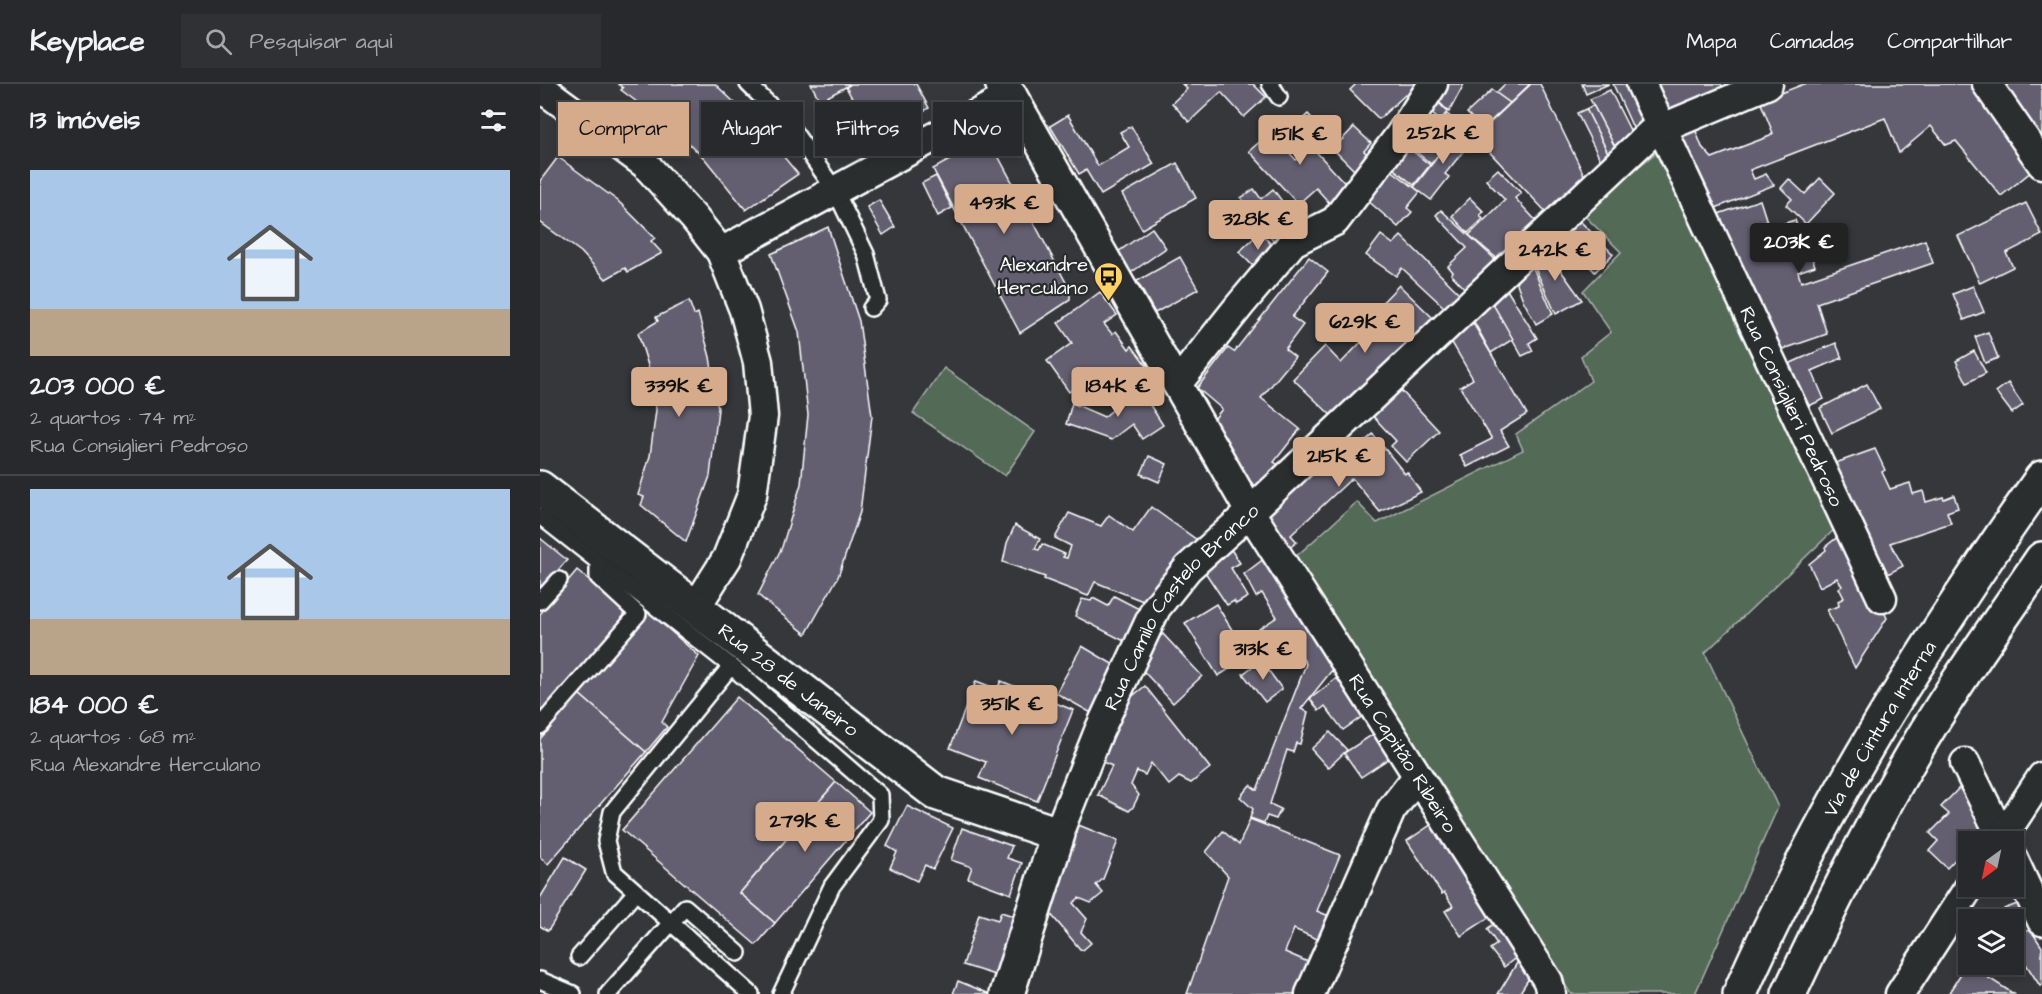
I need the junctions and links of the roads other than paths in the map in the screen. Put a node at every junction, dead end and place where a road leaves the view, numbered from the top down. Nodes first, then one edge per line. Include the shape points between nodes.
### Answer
1 (748, 84) edge
2 (1270, 84) edge
3 (1432, 84) edge
4 (1641, 84) edge
5 (1768, 84) edge
6 (1987, 84) edge
7 (540, 87) edge
8 (1006, 90) edge
9 (1279, 97) dead end
10 (1662, 128) junction
11 (2042, 164) edge
12 (835, 190) junction
13 (721, 252) junction
14 (871, 308) dead end
15 (1177, 384) junction
16 (2042, 478) edge
17 (540, 488) edge
18 (1250, 512) junction
19 (540, 516) edge
20 (2042, 559) edge
21 (598, 562) junction
22 (559, 580) dead end
23 (1882, 598) dead end
24 (540, 601) edge
25 (696, 607) junction
26 (731, 666) junction
27 (540, 726) edge
28 (1965, 763) dead end
29 (1418, 777) junction
30 (2042, 777) edge
31 (1998, 831) edge
32 (2013, 831) edge
33 (1058, 834) junction
34 (2024, 884) edge
35 (636, 892) junction
36 (1963, 897) edge
37 (2042, 921) edge
38 (670, 923) junction
39 (738, 953) dead end
40 (579, 957) dead end
41 (540, 980) edge
42 (573, 994) edge
43 (608, 994) edge
44 (751, 994) edge
45 (781, 994) edge
46 (1007, 994) edge
47 (1310, 994) edge
48 (1551, 994) edge
49 (1740, 994) edge
50 (1789, 994) edge
51 (1900, 994) edge

1 - 12 lane via 787,122
2 - 9 lane
3 - 15 street via 1400,135 1335,221 1293,242
4 - 10 street, Rua Consiglieri Pedroso
5 - 10 street, Rua Camilo Castelo Branco
6 - 11 street
7 - 13 street via 645,164
8 - 12 street
8 - 15 street, Rua Capitão Ribeiro
10 - 18 street, Rua Camilo Castelo Branco via 1651,133
10 - 23 street, Rua Consiglieri Pedroso
12 - 13 street
12 - 14 lane via 866,254 878,300
13 - 25 street via 744,310 758,362 763,416 752,495 727,558
15 - 18 street, Rua Capitão Ribeiro
16 - 49 main road, Via de Cintura Interna via 1950,611 1876,729 1809,848
17 - 25 main road, Rua 28 de Janeiro
18 - 29 street, Rua Capitão Ribeiro
18 - 33 street, Rua Camilo Castelo Branco via 1188,568 1156,608 1103,722
19 - 21 lane
20 - 50 main road via 1913,754 1836,896
21 - 26 lane
21 - 27 lane via 598,577 638,614
22 - 24 lane
25 - 33 main road, Rua 28 de Janeiro via 936,794
26 - 35 lane via 612,812 606,841 614,872
26 - 45 lane via 880,795 881,820 832,886
28 - 31 street
29 - 47 street via 1391,810
29 - 48 street, Rua Capitão Ribeiro via 1548,981
30 - 32 street
33 - 46 main road, Rua Camilo Castelo Branco
34 - 37 street
35 - 38 lane
35 - 40 lane
36 - 51 street
38 - 39 lane via 685,907
38 - 43 lane
38 - 44 lane
41 - 42 lane

